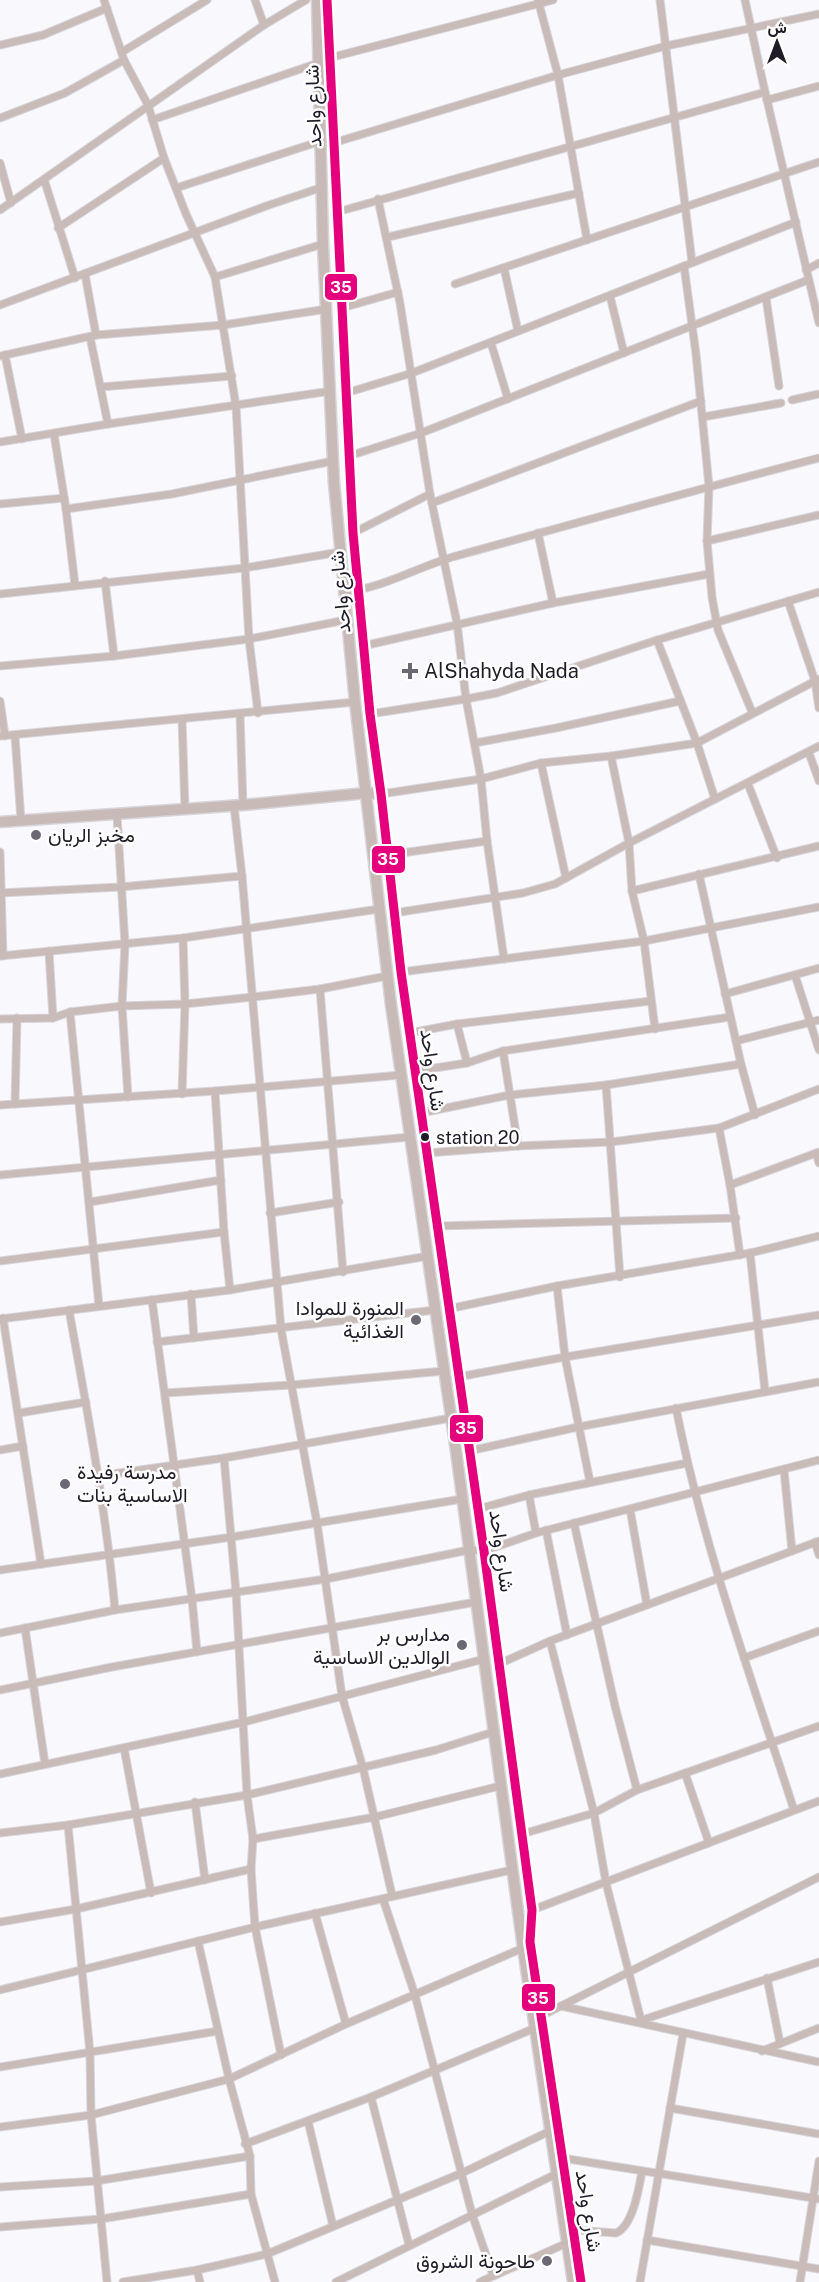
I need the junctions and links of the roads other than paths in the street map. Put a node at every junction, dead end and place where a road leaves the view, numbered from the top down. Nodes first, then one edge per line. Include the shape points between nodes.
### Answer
1 (104, 0) edge
2 (207, 0) edge
3 (255, 0) edge
4 (306, 0) edge
5 (317, 0) edge
6 (327, 0) edge
7 (553, 0) edge
8 (660, 0) edge
9 (745, 0) edge
10 (539, 2) edge
11 (106, 8) junction
12 (819, 14) edge
13 (264, 25) junction
14 (749, 27) junction
15 (0, 45) edge
16 (666, 46) junction
17 (123, 56) junction
18 (329, 58) junction
19 (318, 63) junction
20 (558, 75) junction
21 (819, 86) edge
22 (765, 92) junction
23 (767, 100) junction
24 (148, 105) junction
25 (0, 118) edge
26 (674, 118) junction
27 (152, 120) junction
28 (321, 141) junction
29 (333, 143) junction
30 (572, 147) junction
31 (164, 158) junction
32 (819, 162) edge
33 (0, 163) edge
34 (784, 173) junction
35 (44, 179) junction
36 (323, 187) junction
37 (176, 188) junction
38 (579, 193) junction
39 (378, 199) junction
40 (11, 203) junction
41 (685, 208) junction
42 (0, 210) edge
43 (337, 212) junction
44 (795, 222) junction
45 (58, 228) junction
46 (196, 234) junction
47 (387, 237) junction
48 (587, 240) junction
49 (323, 244) junction
50 (692, 262) junction
51 (819, 263) edge
52 (684, 266) junction
53 (504, 268) junction
54 (806, 270) junction
55 (325, 272) junction
56 (340, 273) junction
57 (84, 274) junction
58 (75, 278) junction
59 (215, 278) junction
60 (808, 280) junction
61 (455, 284) dead end
62 (398, 292) junction
63 (610, 296) junction
64 (766, 298) junction
65 (0, 305) edge
66 (342, 308) junction
67 (327, 309) junction
68 (819, 323) edge
69 (223, 325) junction
70 (692, 327) junction
71 (518, 331) junction
72 (93, 336) junction
73 (491, 343) junction
74 (624, 352) junction
75 (3, 355) edge
76 (412, 373) junction
77 (232, 376) junction
78 (779, 386) dead end
79 (101, 387) junction
80 (331, 391) junction
81 (346, 393) junction
82 (819, 394) edge
83 (508, 399) junction
84 (792, 400) dead end
85 (701, 401) junction
86 (781, 403) dead end
87 (236, 406) junction
88 (703, 417) junction
89 (108, 424) junction
90 (421, 433) junction
91 (54, 434) junction
92 (22, 439) junction
93 (0, 442) edge
94 (349, 456) junction
95 (819, 458) edge
96 (333, 461) junction
97 (239, 482) junction
98 (709, 486) junction
99 (430, 494) junction
100 (64, 498) junction
101 (432, 503) junction
102 (0, 504) edge
103 (66, 509) junction
104 (819, 515) edge
105 (353, 533) junction
106 (538, 533) junction
107 (707, 541) junction
108 (340, 552) junction
109 (444, 559) junction
110 (244, 568) junction
111 (709, 574) junction
112 (105, 581) junction
113 (75, 585) junction
114 (359, 591) junction
115 (343, 592) junction
116 (819, 592) edge
117 (0, 594) edge
118 (788, 601) junction
119 (553, 603) junction
120 (346, 620) junction
121 (716, 622) junction
122 (457, 623) junction
123 (249, 639) junction
124 (657, 640) junction
125 (363, 646) junction
126 (114, 656) junction
127 (0, 666) edge
128 (817, 680) edge
129 (466, 699) junction
130 (0, 700) edge
131 (680, 701) junction
132 (355, 702) junction
133 (819, 708) edge
134 (752, 712) junction
135 (258, 713) junction
136 (240, 714) junction
137 (370, 714) junction
138 (182, 719) junction
139 (3, 736) edge
140 (15, 736) junction
141 (475, 742) junction
142 (697, 743) junction
143 (819, 746) edge
144 (809, 753) junction
145 (611, 756) junction
146 (541, 763) junction
147 (481, 779) junction
148 (819, 782) edge
149 (748, 784) junction
150 (366, 793) junction
151 (381, 794) junction
152 (715, 799) junction
153 (238, 806) junction
154 (185, 809) junction
155 (117, 815) junction
156 (21, 820) junction
157 (0, 822) edge
158 (487, 841) junction
159 (629, 843) junction
160 (819, 846) edge
161 (0, 852) edge
162 (387, 855) junction
163 (777, 858) junction
164 (699, 874) junction
165 (242, 876) junction
166 (566, 879) junction
167 (120, 887) junction
168 (632, 891) junction
169 (1, 892) edge
170 (495, 896) junction
171 (819, 907) edge
172 (379, 909) junction
173 (394, 913) junction
174 (711, 927) junction
175 (246, 930) junction
176 (183, 938) junction
177 (644, 940) junction
178 (125, 944) junction
179 (49, 951) junction
180 (2, 956) edge
181 (504, 959) junction
182 (819, 968) edge
183 (401, 972) junction
184 (795, 975) junction
185 (387, 976) junction
186 (320, 989) junction
187 (725, 994) junction
188 (253, 997) junction
189 (651, 1001) junction
190 (185, 1004) junction
191 (122, 1006) junction
192 (70, 1012) junction
193 (730, 1017) junction
194 (17, 1018) junction
195 (53, 1018) junction
196 (0, 1019) edge
197 (819, 1020) edge
198 (810, 1023) junction
199 (457, 1024) junction
200 (655, 1029) junction
201 (410, 1033) junction
202 (736, 1041) junction
203 (819, 1050) edge
204 (503, 1051) junction
205 (467, 1063) junction
206 (741, 1064) junction
207 (415, 1071) junction
208 (401, 1075) junction
209 (327, 1082) junction
210 (606, 1085) junction
211 (259, 1088) junction
212 (819, 1089) edge
213 (215, 1092) junction
214 (182, 1094) junction
215 (510, 1095) junction
216 (128, 1097) junction
217 (79, 1100) junction
218 (15, 1104) junction
219 (0, 1105) edge
220 (421, 1113) junction
221 (755, 1115) junction
222 (718, 1128) junction
223 (410, 1137) junction
224 (611, 1142) junction
225 (334, 1144) junction
226 (518, 1146) junction
227 (265, 1151) junction
228 (818, 1152) edge
229 (427, 1153) junction
230 (219, 1155) junction
231 (819, 1163) edge
232 (87, 1166) junction
233 (0, 1175) edge
234 (221, 1180) junction
235 (730, 1185) junction
236 (90, 1202) junction
237 (339, 1202) junction
238 (270, 1213) junction
239 (736, 1218) junction
240 (616, 1222) junction
241 (438, 1226) junction
242 (224, 1232) junction
243 (819, 1236) edge
244 (95, 1249) junction
245 (750, 1253) junction
246 (740, 1255) junction
247 (428, 1256) junction
248 (0, 1261) edge
249 (343, 1272) junction
250 (620, 1277) junction
251 (276, 1283) junction
252 (557, 1286) junction
253 (230, 1290) junction
254 (191, 1294) junction
255 (152, 1300) junction
256 (99, 1306) junction
257 (448, 1309) junction
258 (69, 1310) junction
259 (435, 1310) junction
260 (819, 1315) edge
261 (2, 1318) edge
262 (758, 1324) junction
263 (281, 1329) junction
264 (194, 1338) junction
265 (157, 1342) junction
266 (565, 1357) junction
267 (444, 1371) junction
268 (458, 1377) junction
269 (819, 1382) edge
270 (291, 1385) junction
271 (765, 1391) junction
272 (165, 1394) junction
273 (86, 1402) junction
274 (676, 1408) junction
275 (19, 1413) junction
276 (451, 1418) junction
277 (578, 1427) junction
278 (303, 1444) junction
279 (23, 1446) junction
280 (0, 1450) edge
281 (470, 1451) junction
282 (224, 1458) junction
283 (819, 1460) edge
284 (687, 1463) junction
285 (175, 1465) junction
286 (784, 1470) junction
287 (98, 1476) junction
288 (590, 1482) junction
289 (694, 1493) junction
290 (529, 1495) junction
291 (462, 1499) junction
292 (478, 1509) junction
293 (630, 1509) junction
294 (317, 1523) junction
295 (574, 1523) junction
296 (546, 1530) junction
297 (536, 1533) junction
298 (232, 1537) junction
299 (184, 1542) junction
300 (817, 1542) edge
301 (469, 1550) junction
302 (484, 1551) junction
303 (792, 1551) junction
304 (110, 1553) junction
305 (819, 1556) edge
306 (41, 1564) junction
307 (0, 1570) edge
308 (719, 1577) junction
309 (326, 1579) junction
310 (236, 1592) junction
311 (192, 1599) junction
312 (476, 1602) junction
313 (647, 1605) junction
314 (115, 1610) junction
315 (596, 1624) junction
316 (26, 1628) junction
317 (332, 1628) junction
318 (819, 1631) edge
319 (0, 1633) edge
320 (567, 1635) junction
321 (550, 1641) junction
322 (239, 1645) junction
323 (197, 1652) junction
324 (744, 1658) junction
325 (484, 1659) junction
326 (499, 1664) junction
327 (33, 1683) junction
328 (0, 1690) edge
329 (342, 1696) junction
330 (244, 1722) junction
331 (819, 1726) edge
332 (493, 1732) junction
333 (772, 1743) junction
334 (124, 1748) junction
335 (45, 1764) junction
336 (363, 1768) junction
337 (685, 1773) junction
338 (0, 1774) edge
339 (500, 1786) junction
340 (637, 1791) junction
341 (247, 1795) junction
342 (819, 1801) edge
343 (195, 1802) junction
344 (794, 1810) junction
345 (137, 1813) junction
346 (594, 1813) junction
347 (375, 1817) junction
348 (68, 1825) junction
349 (0, 1833) edge
350 (522, 1834) junction
351 (253, 1839) junction
352 (709, 1844) junction
353 (251, 1869) junction
354 (512, 1870) junction
355 (819, 1877) edge
356 (205, 1880) junction
357 (606, 1883) junction
358 (151, 1893) junction
359 (392, 1896) junction
360 (383, 1899) junction
361 (76, 1910) junction
362 (532, 1910) junction
363 (315, 1913) junction
364 (0, 1922) edge
365 (255, 1927) junction
366 (198, 1941) junction
367 (523, 1948) junction
368 (819, 1962) edge
369 (83, 1971) junction
370 (628, 1973) junction
371 (767, 1978) junction
372 (0, 1990) edge
373 (415, 1995) junction
374 (561, 2006) junction
375 (541, 2016) junction
376 (638, 2021) junction
377 (346, 2024) junction
378 (535, 2028) junction
379 (819, 2028) edge
380 (218, 2031) junction
381 (683, 2034) junction
382 (780, 2043) junction
383 (762, 2051) junction
384 (90, 2053) junction
385 (281, 2055) junction
386 (819, 2062) edge
387 (0, 2067) edge
388 (434, 2071) junction
389 (229, 2079) junction
390 (371, 2097) junction
391 (670, 2108) junction
392 (91, 2115) junction
393 (308, 2121) junction
394 (0, 2127) edge
395 (550, 2131) junction
396 (819, 2134) edge
397 (245, 2144) junction
398 (250, 2156) junction
399 (562, 2158) junction
400 (819, 2161) edge
401 (642, 2172) junction
402 (462, 2173) junction
403 (556, 2174) junction
404 (658, 2174) junction
405 (96, 2181) junction
406 (0, 2187) edge
407 (251, 2194) junction
408 (816, 2199) edge
409 (397, 2200) junction
410 (472, 2214) junction
411 (101, 2219) junction
412 (333, 2226) junction
413 (0, 2227) edge
414 (574, 2230) junction
415 (647, 2240) junction
416 (570, 2244) junction
417 (409, 2245) junction
418 (267, 2254) junction
419 (803, 2267) junction
420 (819, 2269) edge
421 (197, 2270) junction
422 (493, 2275) junction
423 (150, 2280) edge
424 (107, 2282) edge
425 (123, 2282) edge
426 (200, 2282) edge
427 (275, 2282) edge
428 (336, 2282) edge
429 (480, 2282) edge
430 (573, 2282) edge
431 (581, 2282) edge
432 (640, 2282) edge
433 (800, 2282) edge

1 - 11 street
2 - 17 street
3 - 13 street
4 - 13 street
5 - 19 street, شارع واحد
6 - 18 street, شارع واحد
7 - 10 street
8 - 16 street
9 - 14 street
10 - 18 street
10 - 20 street
11 - 15 street via 44,35
11 - 17 street
12 - 14 street
13 - 24 street
14 - 16 street
14 - 22 street
16 - 20 street
16 - 26 street
17 - 24 street
17 - 25 street via 57,97
18 - 29 street, شارع واحد
19 - 27 street
19 - 28 street, شارع واحد
20 - 29 street
20 - 30 street
21 - 23 street
22 - 23 street
22 - 26 street
23 - 34 street
24 - 27 street
24 - 35 street
26 - 30 street
26 - 41 street
27 - 31 street
28 - 36 street, شارع واحد
28 - 37 street
29 - 43 street, شارع واحد
30 - 38 street
30 - 39 street
31 - 37 street
31 - 45 street
32 - 34 street
33 - 40 street
34 - 41 street
34 - 44 street
35 - 40 street
35 - 45 street
36 - 46 street
36 - 49 street, شارع واحد
37 - 46 street
38 - 47 street
38 - 48 street
39 - 43 street
39 - 47 street
40 - 42 street
41 - 48 street
41 - 50 street
43 - 56 street, شارع واحد
44 - 50 street
44 - 54 street
45 - 58 street
46 - 57 street
46 - 59 street
47 - 62 street
48 - 53 street
49 - 55 street, شارع واحد
49 - 59 street
50 - 52 street
51 - 54 street
52 - 63 street
52 - 70 street
53 - 61 street
53 - 71 street
54 - 60 street
55 - 56 street
55 - 67 street, شارع واحد
56 - 66 street, شارع واحد
57 - 58 street
57 - 72 street
58 - 65 street
59 - 69 street
60 - 64 street
60 - 68 street
62 - 66 street
62 - 76 street
63 - 71 street
63 - 74 street
64 - 70 street
64 - 78 street
66 - 81 street, شارع واحد
67 - 69 street
67 - 80 street, شارع واحد
69 - 72 street
69 - 77 street
70 - 74 street
70 - 85 street
71 - 73 street
72 - 75 street
72 - 79 street
73 - 76 street
73 - 83 street
74 - 83 street
75 - 92 street
76 - 81 street
76 - 90 street
77 - 79 street
77 - 87 street
79 - 89 street
80 - 87 street
80 - 96 street, شارع واحد
81 - 94 street, شارع واحد
82 - 84 street
83 - 90 street
85 - 88 street
85 - 101 street
86 - 88 street
87 - 89 street
87 - 97 street
88 - 98 street
89 - 91 street
90 - 94 street
90 - 99 street
91 - 92 street
91 - 100 street
92 - 93 street
94 - 105 street, شارع واحد
95 - 98 street
96 - 97 street
96 - 108 street, شارع واحد
97 - 103 street
97 - 110 street
98 - 106 street
98 - 107 street
99 - 101 street
99 - 105 street
100 - 102 street
100 - 103 street
101 - 109 street
103 - 113 street
104 - 107 street
105 - 114 street, شارع واحد
106 - 109 street
106 - 119 street
107 - 111 street
108 - 110 street
108 - 115 street, شارع واحد
109 - 114 street
109 - 122 street
110 - 112 street
110 - 123 street
111 - 119 street
111 - 121 street
112 - 113 street
112 - 126 street
113 - 117 street
114 - 115 street
114 - 125 street, شارع واحد
115 - 120 street, شارع واحد
116 - 118 street
118 - 121 street
118 - 128 street
119 - 122 street
120 - 123 street
120 - 132 street, شارع واحد
121 - 124 street
121 - 134 street
122 - 125 street
122 - 129 street
123 - 126 street
123 - 135 street
124 - 129 street via 497,693
124 - 131 street
125 - 137 street, شارع واحد
126 - 127 street
128 - 133 street
128 - 134 street
129 - 137 street
129 - 141 street
130 - 139 street
131 - 141 street
131 - 142 street
132 - 135 street
132 - 150 street, شارع واحد
134 - 142 street
135 - 136 street
136 - 138 street
136 - 153 street
137 - 151 street, شارع واحد
138 - 140 street
138 - 154 street
139 - 140 street
140 - 156 street
141 - 147 street
142 - 145 street
142 - 152 street
143 - 144 street
144 - 148 street
144 - 149 street
145 - 146 street
145 - 159 street
146 - 147 street
146 - 166 street
147 - 151 street
147 - 158 street
149 - 152 street
149 - 163 street
150 - 151 street
150 - 153 street
150 - 172 street, شارع واحد
151 - 162 street, شارع واحد
152 - 159 street
153 - 154 street
153 - 165 street
154 - 155 street
155 - 156 street
155 - 167 street
156 - 157 street
158 - 162 street
158 - 170 street
159 - 166 street
159 - 168 street
160 - 163 street
161 - 169 street
162 - 173 street, شارع واحد
163 - 164 street
164 - 168 street
164 - 174 street
165 - 167 street
165 - 175 street
166 - 170 street via 541,889
167 - 169 street
167 - 178 street
168 - 177 street
169 - 180 street
170 - 173 street
170 - 181 street
171 - 174 street
172 - 175 street
172 - 185 street, شارع واحد
173 - 183 street, شارع واحد
174 - 177 street
174 - 187 street
175 - 176 street
175 - 188 street
176 - 178 street
176 - 190 street
177 - 181 street
177 - 189 street
178 - 179 street
178 - 191 street
179 - 180 street
179 - 195 street
181 - 183 street
182 - 184 street
183 - 201 street, شارع واحد
184 - 187 street
184 - 198 street
185 - 186 street
185 - 208 street, شارع واحد
186 - 188 street
186 - 209 street
187 - 193 street
188 - 190 street
188 - 211 street
189 - 199 street
189 - 200 street
190 - 191 street
190 - 214 street
191 - 192 street
191 - 216 street
192 - 195 street
192 - 217 street
193 - 200 street
193 - 202 street
194 - 195 street
194 - 196 street
194 - 218 street
197 - 198 street
198 - 202 street
198 - 203 street
199 - 201 street
199 - 205 street
200 - 204 street
201 - 207 street, شارع واحد
202 - 206 street
204 - 205 street
204 - 215 street
205 - 207 street
206 - 210 street
206 - 221 street
207 - 220 street, شارع واحد
208 - 209 street
208 - 223 street, شارع واحد
209 - 211 street
209 - 225 street
210 - 215 street
210 - 224 street
211 - 213 street
211 - 227 street
212 - 221 street
213 - 214 street
213 - 230 street
214 - 216 street
215 - 220 street
215 - 226 street
216 - 217 street
217 - 218 street
217 - 232 street
218 - 219 street
220 - 229 street, شارع واحد
221 - 222 street
222 - 224 street
222 - 235 street
223 - 225 street
223 - 247 street, شارع واحد
224 - 226 street
224 - 240 street
225 - 227 street
225 - 237 street
226 - 229 street
227 - 230 street
227 - 238 street
228 - 231 street
228 - 235 street
229 - 241 street, شارع واحد
230 - 232 street
230 - 234 street
232 - 233 street
232 - 236 street
234 - 236 street
234 - 242 street
235 - 239 street
236 - 244 street
237 - 238 street
237 - 249 street
238 - 251 street
239 - 240 street
239 - 246 street
240 - 241 street
240 - 250 street
241 - 257 street, شارع واحد
242 - 244 street
242 - 253 street
243 - 245 street
244 - 248 street
244 - 256 street
245 - 246 street
245 - 262 street
246 - 250 street
247 - 249 street
247 - 259 street, شارع واحد
249 - 251 street
250 - 252 street
251 - 253 street
251 - 263 street
252 - 257 street
252 - 266 street
253 - 254 street
254 - 255 street
254 - 264 street
255 - 256 street
255 - 265 street
256 - 258 street
257 - 268 street, شارع واحد
258 - 261 street
258 - 273 street
259 - 263 street
259 - 267 street, شارع واحد
260 - 262 street
261 - 275 street
262 - 266 street
262 - 271 street
263 - 264 street
263 - 270 street
264 - 265 street
265 - 272 street
266 - 268 street
266 - 277 street
267 - 270 street
267 - 276 street, شارع واحد
268 - 281 street, شارع واحد
269 - 271 street
270 - 272 street
270 - 278 street
271 - 274 street
272 - 285 street
273 - 275 street
273 - 287 street
274 - 277 street
274 - 284 street
275 - 279 street
276 - 278 street
276 - 291 street, شارع واحد
277 - 281 street
277 - 288 street
278 - 282 street
278 - 294 street
279 - 280 street
279 - 306 street
281 - 292 street, شارع واحد
282 - 285 street
282 - 298 street
283 - 286 street
284 - 288 street
284 - 289 street
285 - 287 street
285 - 299 street
286 - 289 street
286 - 303 street
287 - 304 street
288 - 290 street
289 - 293 street
289 - 308 street
290 - 292 street
290 - 297 street
291 - 294 street
291 - 301 street, شارع واحد
292 - 302 street, شارع واحد
293 - 295 street
293 - 313 street
294 - 298 street
294 - 309 street
295 - 296 street
295 - 315 street
296 - 297 street
296 - 320 street
297 - 302 street
298 - 299 street
298 - 310 street
299 - 304 street
299 - 311 street
300 - 303 street
300 - 305 street
301 - 302 street
301 - 309 street
301 - 312 street, شارع واحد
302 - 326 street, شارع واحد
303 - 308 street
304 - 306 street
304 - 314 street
306 - 307 street
308 - 313 street
308 - 324 street
309 - 310 street
309 - 317 street
310 - 311 street
310 - 322 street
311 - 314 street
311 - 323 street
312 - 317 street
312 - 325 street, شارع واحد
313 - 315 street
314 - 316 street
315 - 320 street
315 - 340 street
316 - 319 street
316 - 327 street
317 - 322 street
317 - 329 street
318 - 324 street
320 - 321 street
321 - 326 street
321 - 346 street
322 - 323 street
322 - 330 street
323 - 327 street
324 - 333 street
325 - 329 street
325 - 332 street, شارع واحد
326 - 350 street, شارع واحد
327 - 328 street
327 - 335 street
329 - 330 street
329 - 336 street
330 - 334 street
330 - 341 street
331 - 333 street
332 - 336 street
332 - 339 street, شارع واحد
333 - 337 street
333 - 344 street
334 - 335 street
334 - 345 street
335 - 338 street
336 - 341 street
336 - 347 street
337 - 340 street
337 - 352 street
339 - 347 street
339 - 354 street, شارع واحد
340 - 346 street
341 - 343 street
341 - 351 street
342 - 344 street
343 - 345 street
343 - 356 street
344 - 352 street
345 - 348 street
345 - 358 street
346 - 350 street
346 - 357 street
347 - 351 street
347 - 359 street
348 - 349 street
348 - 361 street
350 - 362 street, شارع واحد
351 - 353 street
352 - 357 street
353 - 356 street
353 - 365 street
354 - 359 street
354 - 367 street, شارع واحد
355 - 370 street
356 - 358 street
357 - 362 street
357 - 370 street
358 - 361 street
359 - 360 street
360 - 363 street
360 - 373 street
361 - 364 street
361 - 369 street
362 - 375 street, شارع واحد via 530,1942
363 - 365 street
363 - 377 street
365 - 366 street
365 - 385 street
366 - 369 street
366 - 380 street
367 - 373 street
367 - 378 street, شارع واحد
368 - 371 street
369 - 372 street
369 - 384 street
370 - 374 street
370 - 376 street
371 - 376 street
371 - 382 street
373 - 377 street
373 - 388 street
374 - 375 street
374 - 376 street
375 - 378 street
375 - 399 street, شارع واحد
376 - 381 street
377 - 385 street
378 - 388 street
378 - 395 street, شارع واحد
379 - 382 street
380 - 384 street
380 - 389 street
381 - 383 street
381 - 391 street
382 - 383 street
383 - 386 street
384 - 387 street
384 - 392 street
385 - 389 street
388 - 390 street
388 - 402 street
389 - 392 street
389 - 397 street
390 - 393 street
390 - 409 street
391 - 396 street
391 - 404 street
392 - 394 street
392 - 405 street
393 - 397 street
393 - 412 street
395 - 402 street
395 - 403 street, شارع واحد
397 - 398 street
398 - 405 street
398 - 407 street
399 - 401 street
399 - 414 street, شارع واحد
400 - 408 street
401 - 404 street
401 - 414 street via 638,2199 622,2230
402 - 409 street
402 - 410 street
403 - 410 street
403 - 416 street, شارع واحد
404 - 408 street
404 - 415 street
405 - 406 street
405 - 411 street
407 - 411 street
407 - 418 street
408 - 419 street
409 - 412 street
409 - 417 street
410 - 417 street
410 - 422 street
411 - 413 street
411 - 424 street
412 - 418 street
414 - 416 street, شارع واحد
415 - 419 street
415 - 432 street
416 - 422 street
416 - 430 street, شارع واحد
416 - 431 street, شارع واحد
417 - 428 street
418 - 421 street
418 - 427 street
419 - 420 street
419 - 433 street
421 - 423 street
421 - 426 street
422 - 429 street
423 - 425 street

